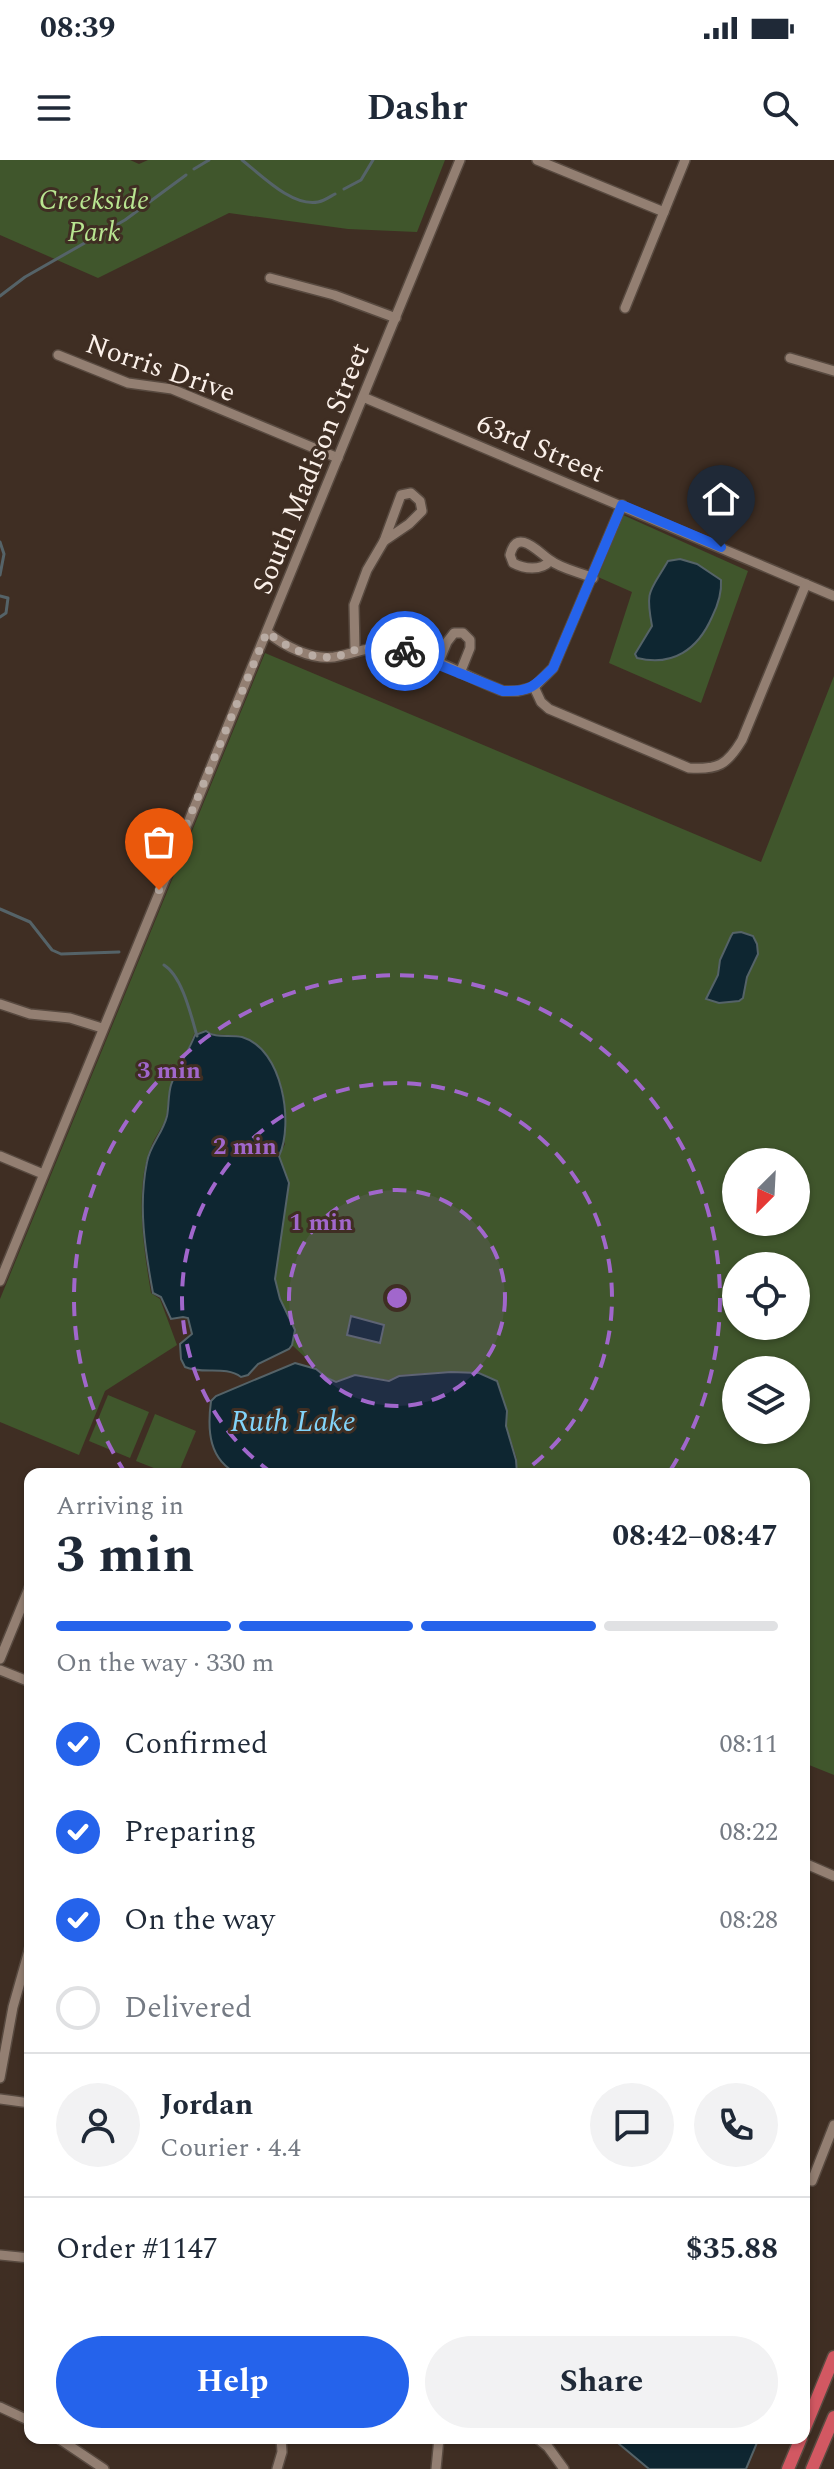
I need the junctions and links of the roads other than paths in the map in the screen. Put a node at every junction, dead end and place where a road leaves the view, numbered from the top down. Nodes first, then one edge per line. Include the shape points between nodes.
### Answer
1 (460, 160) edge
2 (537, 160) edge
3 (685, 160) edge
4 (664, 212) junction
5 (270, 278) dead end
6 (625, 308) dead end
7 (396, 318) junction
8 (58, 355) dead end
9 (790, 358) dead end
10 (834, 371) edge
11 (363, 397) junction
12 (338, 458) junction
13 (622, 505) junction
14 (384, 541) junction
15 (550, 561) dead end
16 (593, 578) junction
17 (806, 584) junction
18 (834, 596) edge
19 (267, 632) junction
20 (355, 650) junction
21 (438, 664) junction
22 (460, 673) junction
23 (534, 687) junction
24 (0, 1004) edge
25 (102, 1028) junction
26 (0, 1156) edge
27 (43, 1174) junction
28 (0, 1281) edge
29 (24, 1601) edge
30 (0, 1659) edge
31 (0, 1670) edge
32 (24, 1680) edge
33 (810, 1866) edge
34 (834, 1876) edge
35 (24, 1968) edge
36 (0, 2078) edge
37 (0, 2099) edge
38 (24, 2102) edge
39 (834, 2125) edge
40 (812, 2181) dead end
41 (0, 2255) edge
42 (24, 2257) edge
43 (834, 2357) edge
44 (0, 2407) edge
45 (810, 2415) edge
46 (834, 2417) edge
47 (24, 2418) edge
48 (67, 2444) edge
49 (281, 2444) edge
50 (438, 2444) edge
51 (544, 2444) edge
52 (798, 2444) edge
53 (104, 2469) edge
54 (277, 2469) edge
55 (436, 2469) edge
56 (564, 2469) edge
57 (788, 2469) edge
58 (812, 2469) edge

1 - 7 street, South Madison Street
2 - 4 street
3 - 4 street
4 - 6 street
5 - 7 street
7 - 11 street, South Madison Street
8 - 12 street, Norris Drive via 128,383 172,389
9 - 10 street
11 - 12 street, South Madison Street
11 - 13 street, 63rd Street
12 - 19 street, South Madison Street
13 - 16 street
13 - 17 street, 63rd Street
14 - 14 street via 401,495 411,493 422,511
14 - 20 street via 354,605
15 - 16 street
16 - 23 street via 553,668
17 - 18 street, 63rd Street
17 - 23 street via 742,740 723,764 689,768 549,709
19 - 20 street via 320,657
19 - 25 street, South Madison Street
20 - 21 street via 400,649
21 - 22 street
21 - 22 street via 450,637 463,633 470,648
22 - 23 street via 503,691
24 - 25 street
25 - 27 street, South Madison Street
26 - 27 street
27 - 28 street, South Madison Street
29 - 30 street
31 - 32 street
33 - 34 street
35 - 36 street
37 - 38 street
39 - 40 street
41 - 42 street
43 - 45 highway
44 - 47 street
46 - 58 highway
48 - 53 street
49 - 54 street
50 - 55 street
51 - 56 street
52 - 57 highway

